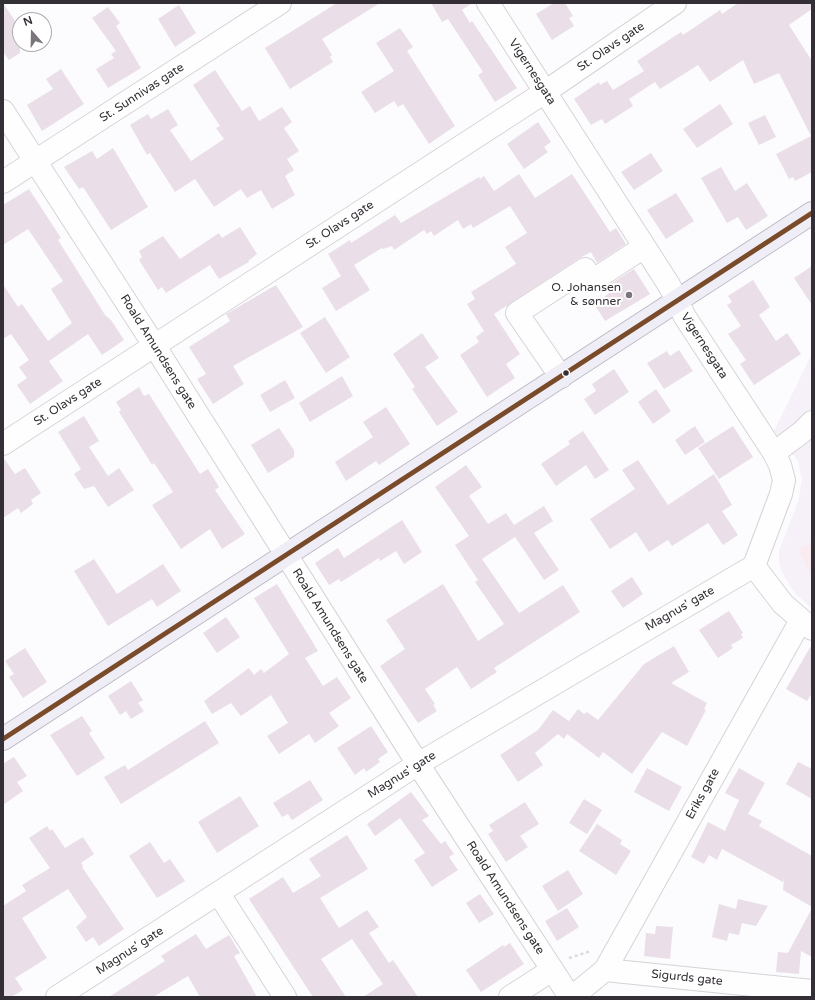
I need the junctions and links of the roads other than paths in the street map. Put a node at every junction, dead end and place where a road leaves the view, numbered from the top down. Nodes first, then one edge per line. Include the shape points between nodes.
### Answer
1 (280, 3) edge
2 (488, 3) edge
3 (675, 3) edge
4 (545, 92) junction
5 (3, 111) edge
6 (35, 162) junction
7 (3, 182) edge
8 (812, 214) edge
9 (644, 248) junction
10 (681, 309) junction
11 (154, 345) junction
12 (561, 377) junction
13 (812, 422) edge
14 (3, 444) edge
15 (774, 452) junction
16 (286, 556) junction
17 (754, 566) junction
18 (806, 624) edge
19 (3, 739) edge
20 (418, 764) junction
21 (219, 894) junction
22 (551, 967) junction
23 (605, 970) junction
24 (812, 991) edge
25 (57, 997) edge
26 (285, 997) edge
27 (510, 997) edge
28 (571, 997) edge

1 - 6 street, St. Sunnivas gate
2 - 4 street, Vigernesgata
3 - 4 street, St. Olavs gate
4 - 9 street, Vigernesgata
4 - 11 street, St. Olavs gate
5 - 6 street, Roald Amundsens gate
6 - 7 street, St. Sunnivas gate
6 - 11 street, Roald Amundsens gate
8 - 10 main road
9 - 10 street, Vigernesgata via 669,285
9 - 12 street via 592,281 585,269 517,313
10 - 12 main road
10 - 15 street, Vigernesgata
11 - 14 street, St. Olavs gate
11 - 16 street, Roald Amundsens gate
12 - 16 main road
13 - 15 street
15 - 17 street, Vigernesgata via 784,480
16 - 19 main road
16 - 20 street, Roald Amundsens gate
17 - 18 street via 783,604
17 - 20 street, Magnus' gate
18 - 23 street, Eriks gate
20 - 21 street, Magnus' gate
20 - 22 street, Roald Amundsens gate
21 - 25 street, Magnus' gate
21 - 26 street
22 - 27 street
22 - 28 street, Roald Amundsens gate
23 - 24 street, Sigurds gate
23 - 28 street

